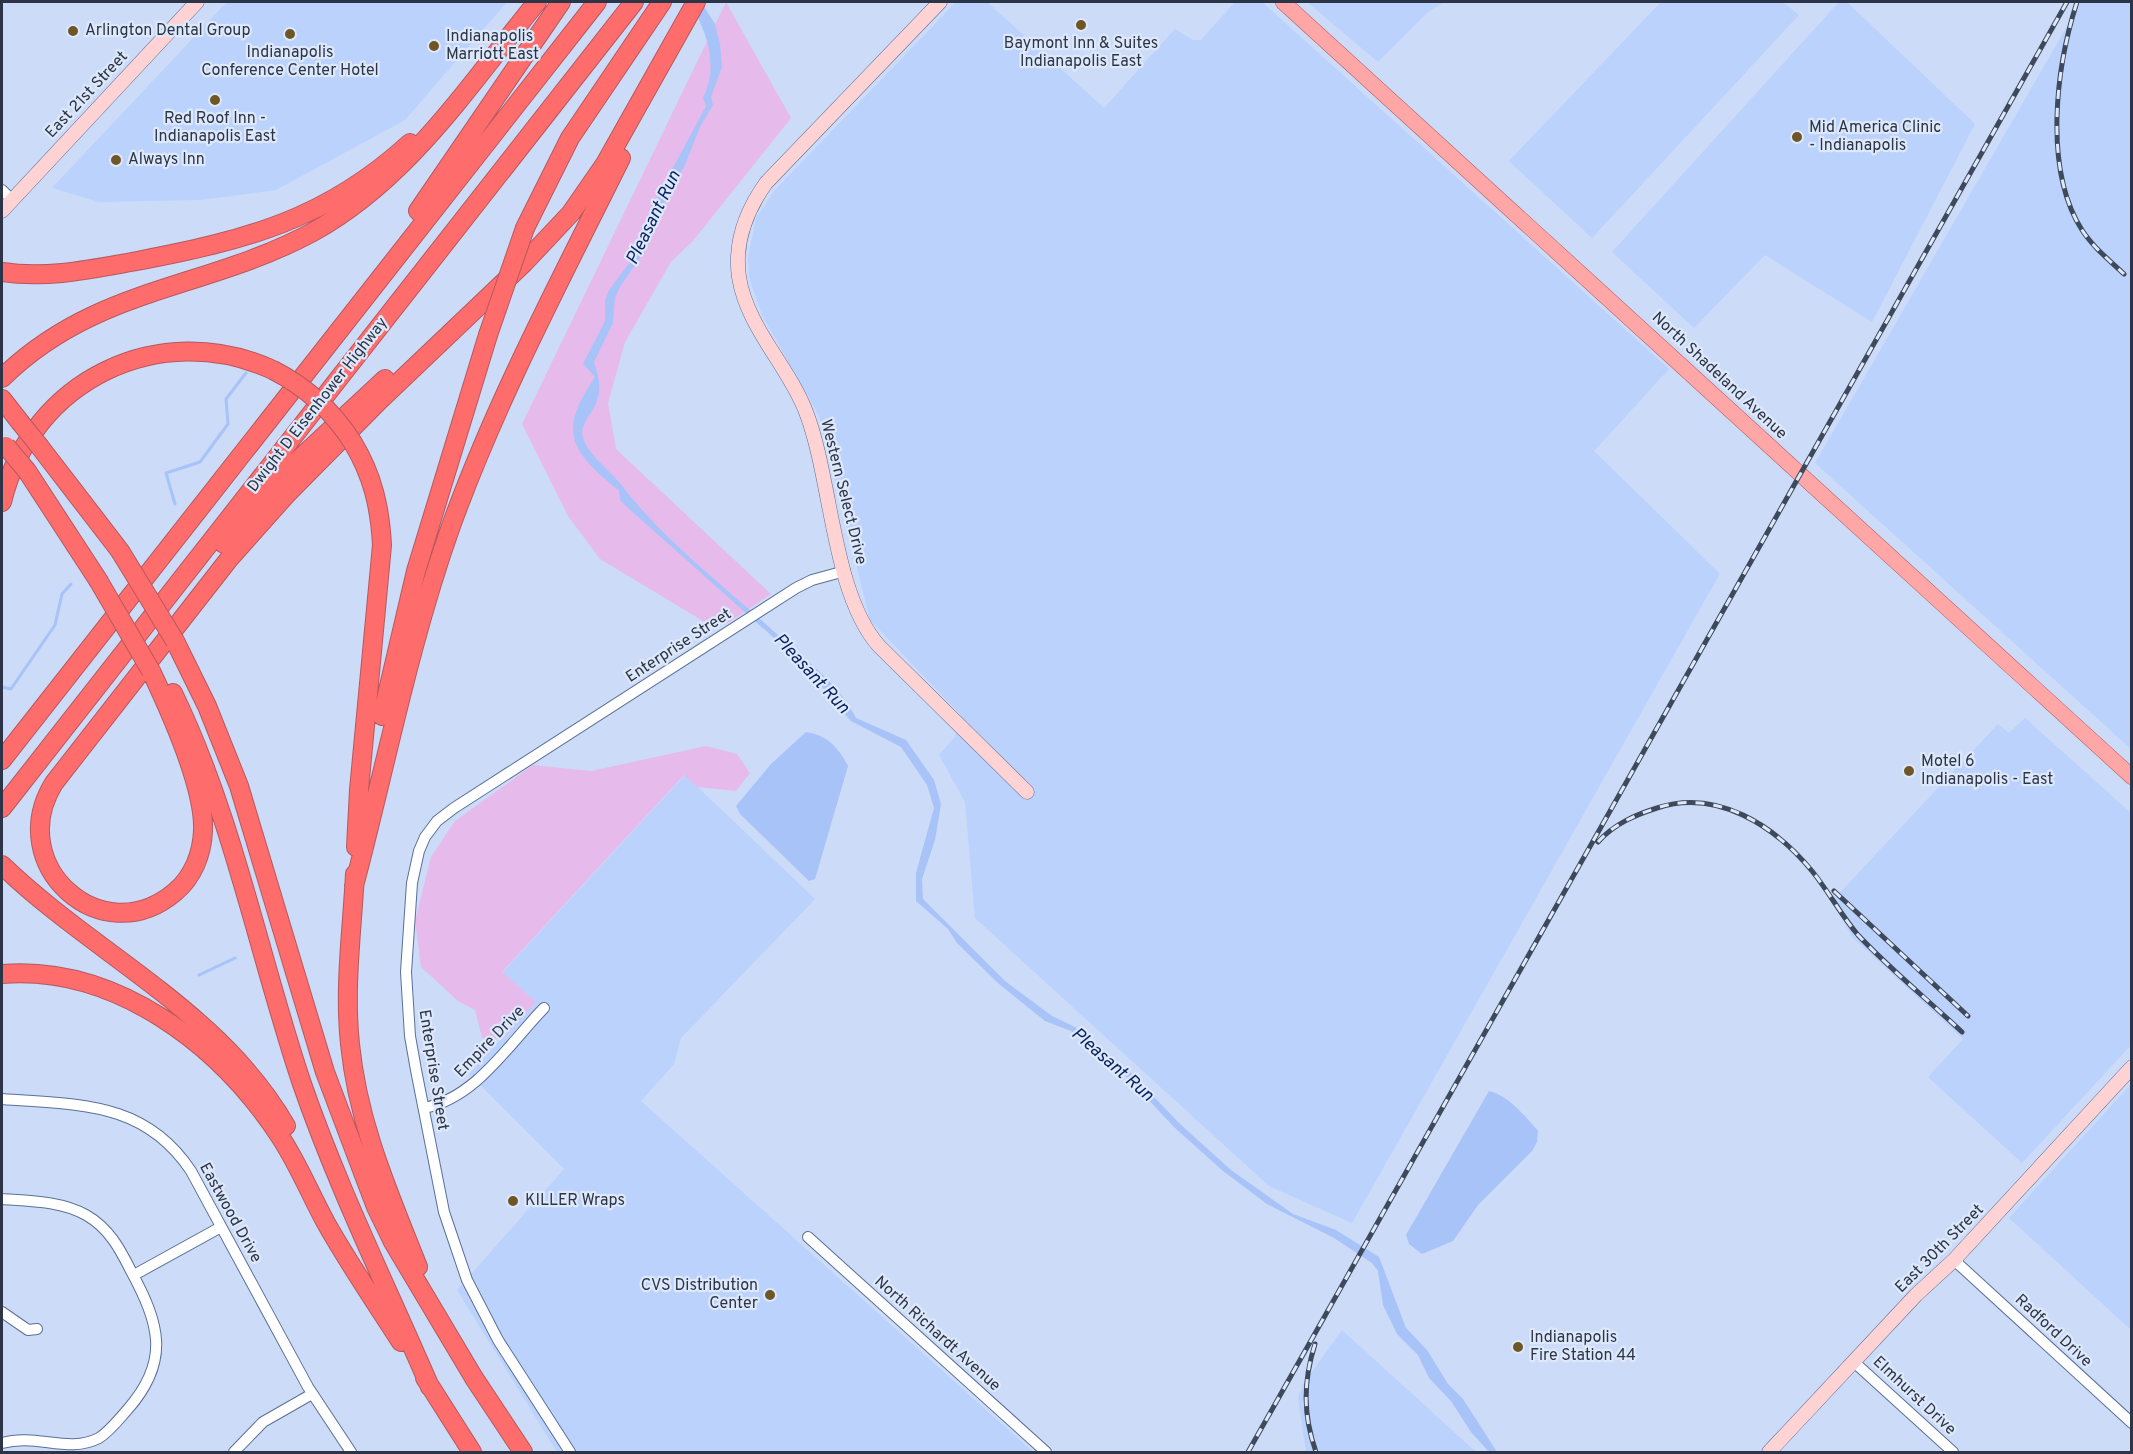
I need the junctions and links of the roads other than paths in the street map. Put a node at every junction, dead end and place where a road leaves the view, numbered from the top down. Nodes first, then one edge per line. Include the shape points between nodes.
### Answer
1 (197, 2) edge
2 (537, 2) edge
3 (561, 2) edge
4 (597, 2) edge
5 (634, 2) edge
6 (661, 2) edge
7 (696, 2) edge
8 (1283, 2) edge
9 (939, 3) edge
10 (676, 37) junction
11 (470, 83) junction
12 (7, 195) edge
13 (2, 211) edge
14 (2, 272) edge
15 (509, 277) junction
16 (312, 365) junction
17 (4, 376) edge
18 (2, 399) edge
19 (4, 444) edge
20 (2, 502) edge
21 (845, 571) junction
22 (165, 601) junction
23 (154, 667) junction
24 (2, 760) edge
25 (2132, 777) edge
26 (1027, 792) dead end
27 (2, 808) edge
28 (357, 829) junction
29 (2, 865) edge
30 (354, 886) junction
31 (2, 974) edge
32 (544, 1008) dead end
33 (2132, 1067) edge
34 (2, 1099) edge
35 (424, 1108) junction
36 (2, 1199) edge
37 (221, 1227) junction
38 (808, 1237) dead end
39 (1954, 1260) junction
40 (134, 1275) junction
41 (372, 1297) junction
42 (434, 1308) junction
43 (2, 1312) edge
44 (37, 1329) dead end
45 (1854, 1362) junction
46 (430, 1387) junction
47 (312, 1394) junction
48 (2132, 1423) edge
49 (2, 1443) edge
50 (234, 1452) edge
51 (351, 1452) edge
52 (472, 1452) edge
53 (523, 1452) edge
54 (570, 1452) edge
55 (1046, 1452) edge
56 (1769, 1452) edge
57 (1953, 1452) edge

1 - 12 street, East 21st Street
2 - 11 highway
3 - 16 highway via 438,183 368,276
4 - 16 highway, Dwight D Eisenhower Highway
5 - 22 highway, Dwight D Eisenhower Highway
6 - 28 highway, bridge via 570,138 525,228 416,571
7 - 10 highway
8 - 25 main road, North Shadeland Avenue
9 - 21 street, Western Select Drive via 766,183 748,212 740,241 739,274 745,300 808,418
10 - 15 highway via 593,183 563,222
10 - 30 highway via 648,103 511,382 451,526 405,673
11 - 14 highway via 398,153 360,183 277,226 218,245 80,272
11 - 17 highway via 411,158 334,219 266,254 103,309 47,341
12 - 13 street, East 21st Street
15 - 22 highway via 316,441 216,553
15 - 23 highway via 334,445 261,522 54,783 40,820 39,840 44,859 69,893 105,910 132,911 162,902 189,877 201,848 203,822 196,793
16 - 24 highway, Dwight D Eisenhower Highway
18 - 42 highway, bridge via 120,551 175,641 207,706 239,786 325,1072 352,1147 393,1242
19 - 23 highway, bridge via 78,534
20 - 28 highway, bridge via 19,454 64,397 99,373 138,358 178,352 227,355 273,370 318,399 353,443 373,485 382,545
21 - 26 street, Western Select Drive via 860,618 876,642
21 - 35 street, Enterprise Street via 803,584 437,821 425,837 413,875 406,951 410,1036
22 - 27 highway, Dwight D Eisenhower Highway
23 - 46 highway via 198,749 223,816 319,1131
28 - 30 highway
29 - 41 highway via 206,1029 242,1065 271,1102 294,1141
30 - 42 highway via 348,1011 355,1081 378,1170
31 - 41 highway via 60,975 107,988 150,1012 204,1052 249,1096 278,1134
32 - 35 street, Empire Drive via 468,1089 448,1101
33 - 39 street, East 30th Street
34 - 37 street, Eastwood Drive via 99,1107 142,1123 182,1158
35 - 54 street, Enterprise Street via 444,1212 467,1280 498,1340
36 - 40 street via 56,1204 87,1215 114,1240
37 - 40 street
37 - 47 street, Eastwood Drive
38 - 55 street, North Richardt Avenue
39 - 45 street, East 30th Street
39 - 48 street, Radford Drive
40 - 49 street via 152,1311 157,1339 152,1371 136,1400 105,1433 87,1444 66,1448 21,1439
41 - 46 highway
42 - 53 highway
43 - 44 street via 28,1330
45 - 56 street, East 30th Street
45 - 57 street, Elmhurst Drive
46 - 52 highway
47 - 50 street via 263,1422
47 - 51 street, Eastwood Drive

